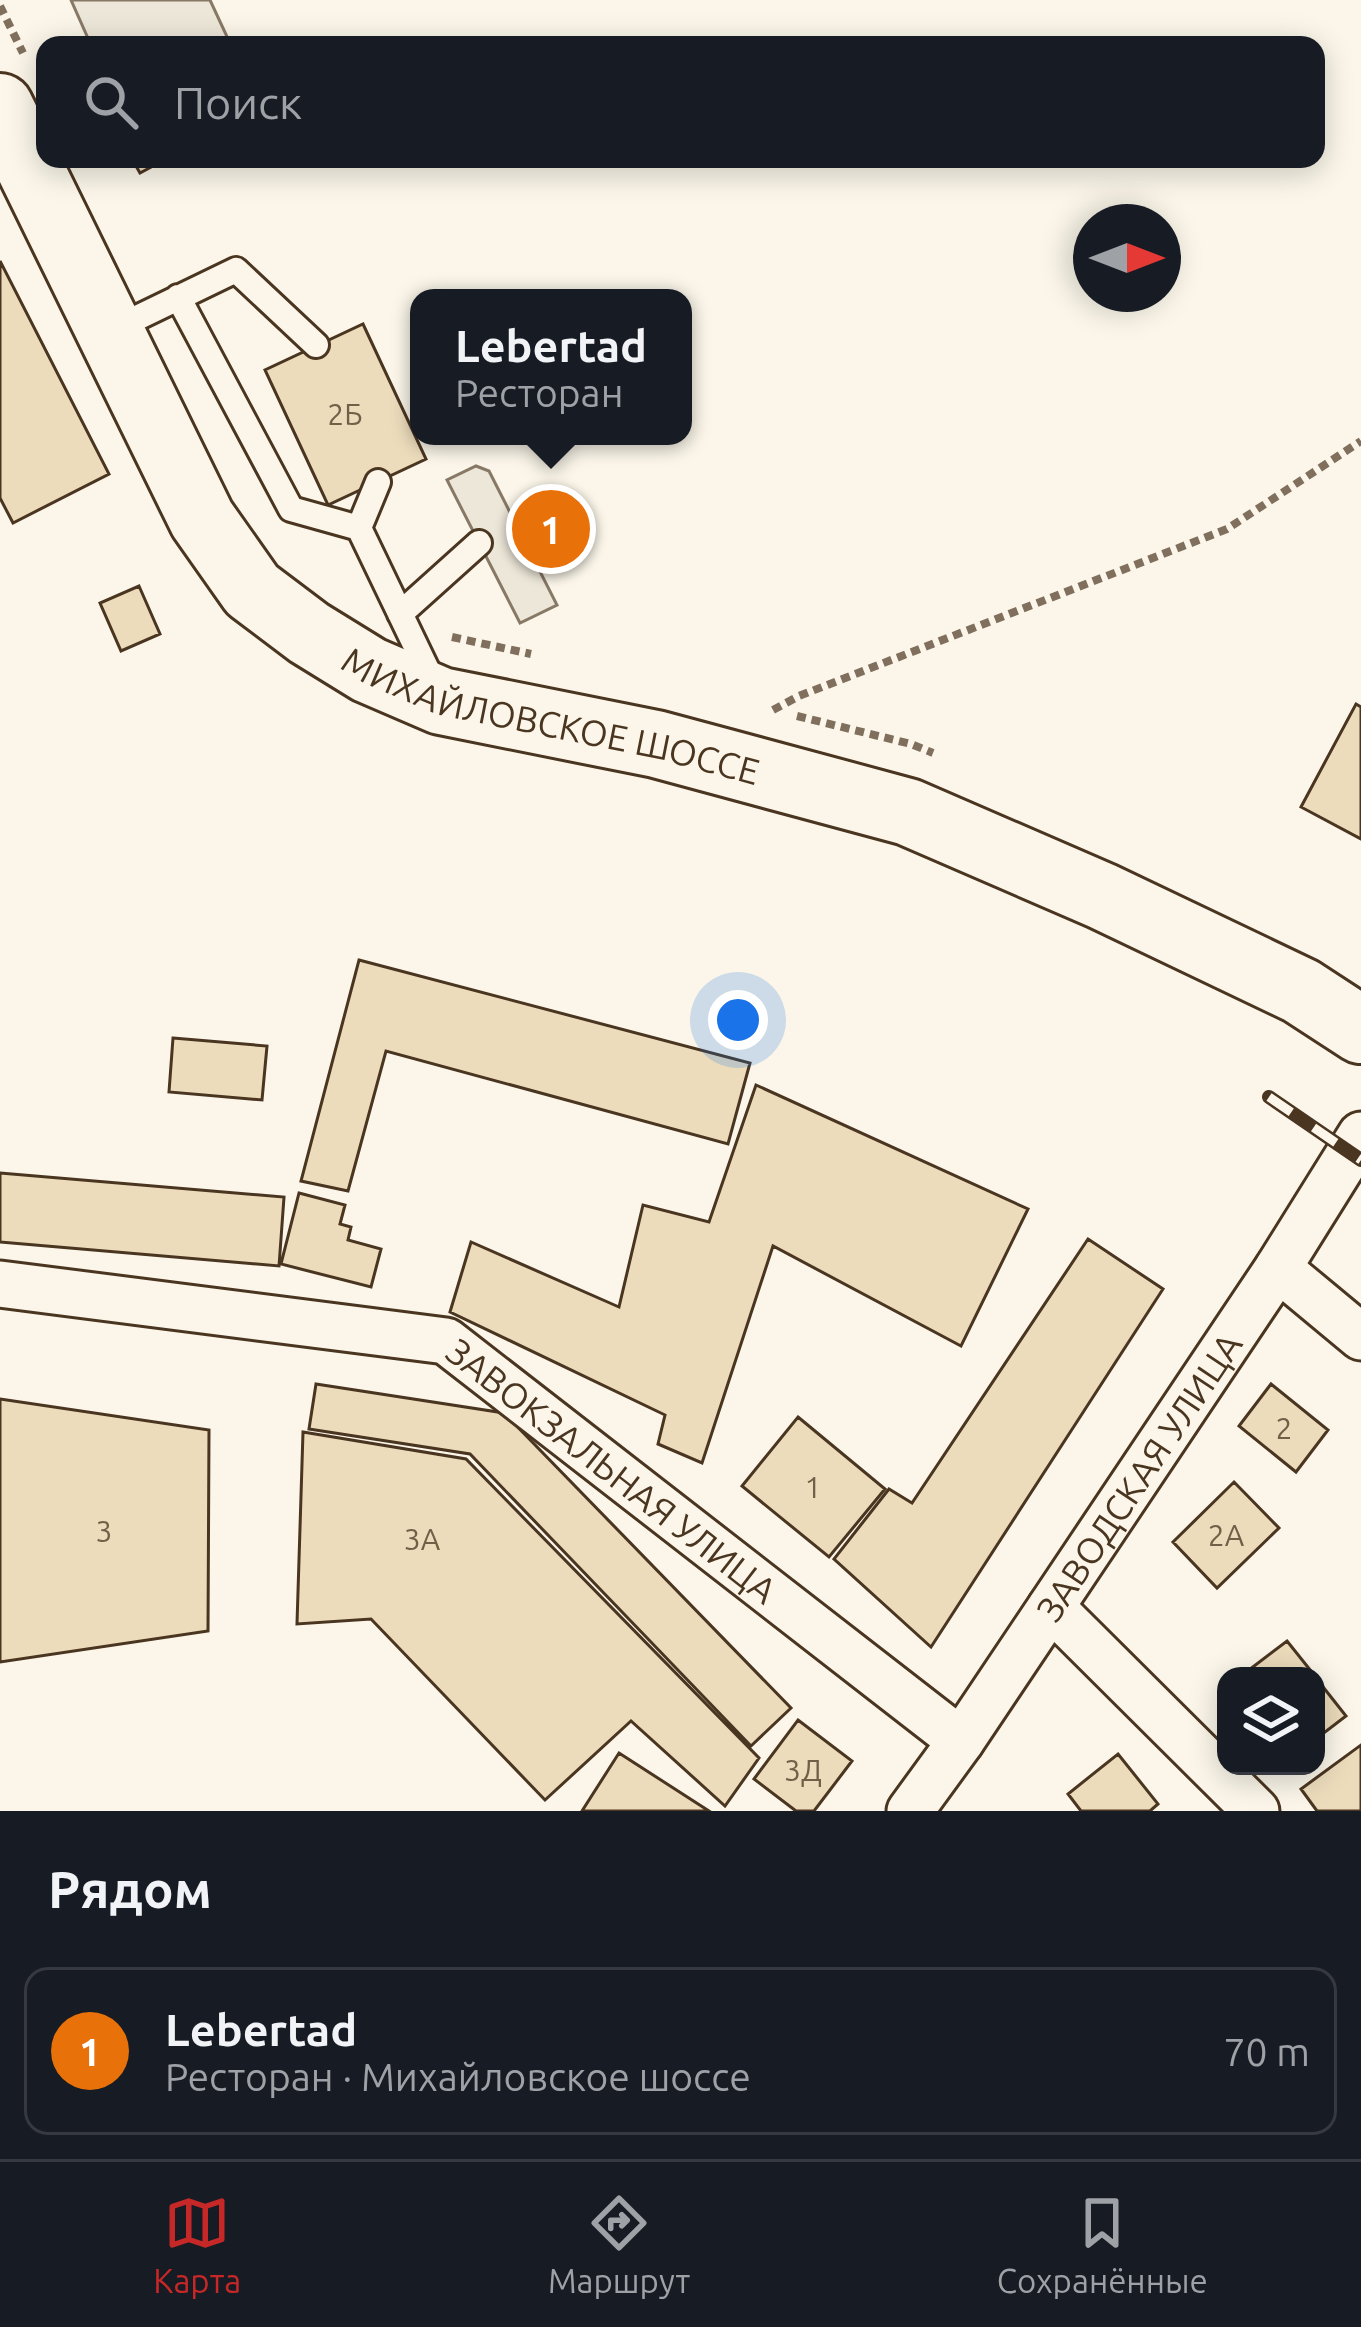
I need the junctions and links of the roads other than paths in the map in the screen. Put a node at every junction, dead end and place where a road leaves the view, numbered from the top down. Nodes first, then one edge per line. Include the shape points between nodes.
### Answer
1 (2, 114) edge
2 (178, 297) junction
3 (110, 332) junction
4 (316, 346) dead end
5 (378, 482) dead end
6 (359, 528) junction
7 (479, 543) dead end
8 (400, 614) junction
9 (441, 700) junction
10 (1361, 1030) edge
11 (1361, 1136) edge
12 (1278, 1268) junction
13 (0, 1284) edge
14 (1361, 1337) edge
15 (1051, 1607) junction
16 (961, 1741) junction
17 (910, 1811) edge
18 (1256, 1811) edge

1 - 3 main road, МИХАЙЛОВСКОЕ ШОССЕ
2 - 3 lane
2 - 4 lane via 236,270
2 - 6 lane via 291,509
3 - 9 main road, МИХАЙЛОВСКОЕ ШОССЕ via 202,519 252,590 368,670
5 - 6 lane
6 - 8 lane
7 - 8 lane
8 - 9 lane
9 - 10 main road, МИХАЙЛОВСКОЕ ШОССЕ via 656,744 908,812 1281,981
11 - 12 street, ЗАВОДСКАЯ УЛИЦА
12 - 14 street
12 - 15 street, ЗАВОДСКАЯ УЛИЦА
13 - 16 street, ЗАВОКЗАЛЬНАЯ УЛИЦА via 446,1341
15 - 16 street, ЗАВОДСКАЯ УЛИЦА
15 - 18 street
16 - 17 street, ЗАВОДСКАЯ УЛИЦА

